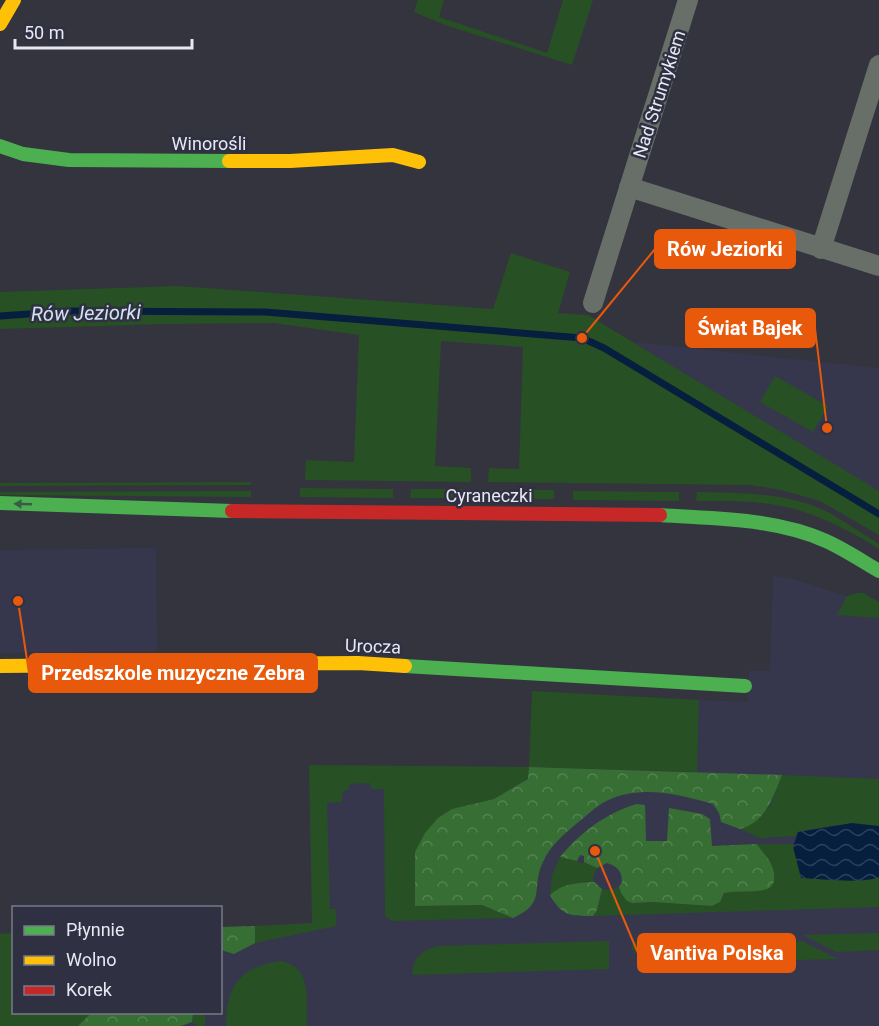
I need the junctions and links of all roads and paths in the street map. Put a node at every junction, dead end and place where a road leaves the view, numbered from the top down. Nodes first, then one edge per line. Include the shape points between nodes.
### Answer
1 (688, 0) edge
2 (12, 1) edge
3 (0, 24) edge
4 (879, 66) edge
5 (0, 146) edge
6 (419, 162) dead end
7 (629, 187) junction
8 (821, 249) junction
9 (879, 266) edge
10 (593, 303) dead end
11 (0, 503) edge
12 (87, 506) junction
13 (22, 518) dead end
14 (879, 571) edge
15 (0, 666) edge
16 (745, 686) dead end

1 - 7 street, Nad Strumykiem
2 - 3 street
4 - 8 street
5 - 6 street, Winorośli via 23,154 69,160 290,161 393,155
7 - 8 street
7 - 10 street, Nad Strumykiem
8 - 9 street
12 -> 11 street, Cyraneczki
12 - 13 street, Cyraneczki
12 - 14 street, Cyraneczki via 273,512 642,513 796,530 827,541
15 - 16 street, Urocza via 358,663

